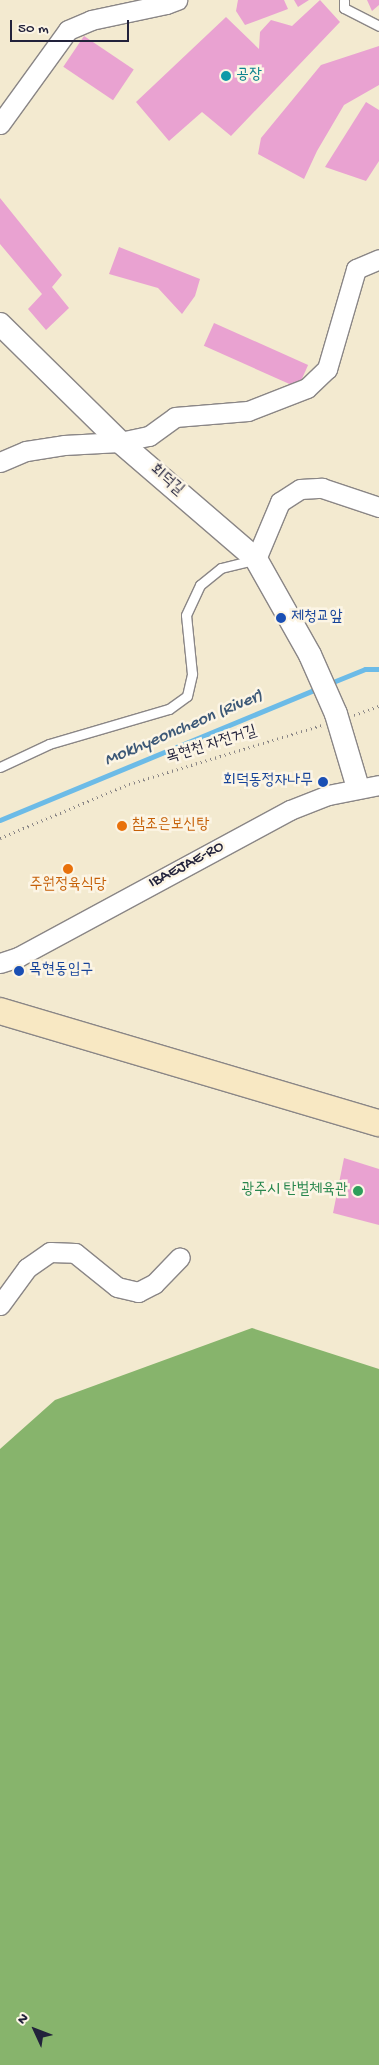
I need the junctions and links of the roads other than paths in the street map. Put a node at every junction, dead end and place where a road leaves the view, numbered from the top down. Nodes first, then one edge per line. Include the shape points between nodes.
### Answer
1 (177, 0) edge
2 (344, 0) edge
3 (379, 26) edge
4 (0, 124) edge
5 (379, 259) edge
6 (0, 324) edge
7 (120, 442) junction
8 (0, 462) edge
9 (379, 508) edge
10 (256, 559) junction
11 (0, 768) edge
12 (368, 787) edge
13 (0, 963) edge
14 (8, 1014) edge
15 (379, 1123) edge
16 (180, 1257) dead end
17 (0, 1305) edge

1 - 4 street via 91,20 68,30
2 - 3 lane via 344,8
5 - 7 street via 356,268 327,369 307,388 248,411 175,417 149,436
6 - 7 street, 회덕길
7 - 8 street via 26,451
7 - 10 street, 회덕길
9 - 10 street via 322,488 300,489 280,502
10 - 11 lane via 221,568 200,585 186,615 192,674 187,696 169,709 49,744
10 - 12 street, 회덕길 via 310,655
12 - 13 street, IBAEJAE-RO via 328,795 290,810 18,957
14 - 15 main road
16 - 17 street via 154,1284 138,1292 117,1287 75,1253 50,1252 26,1268

